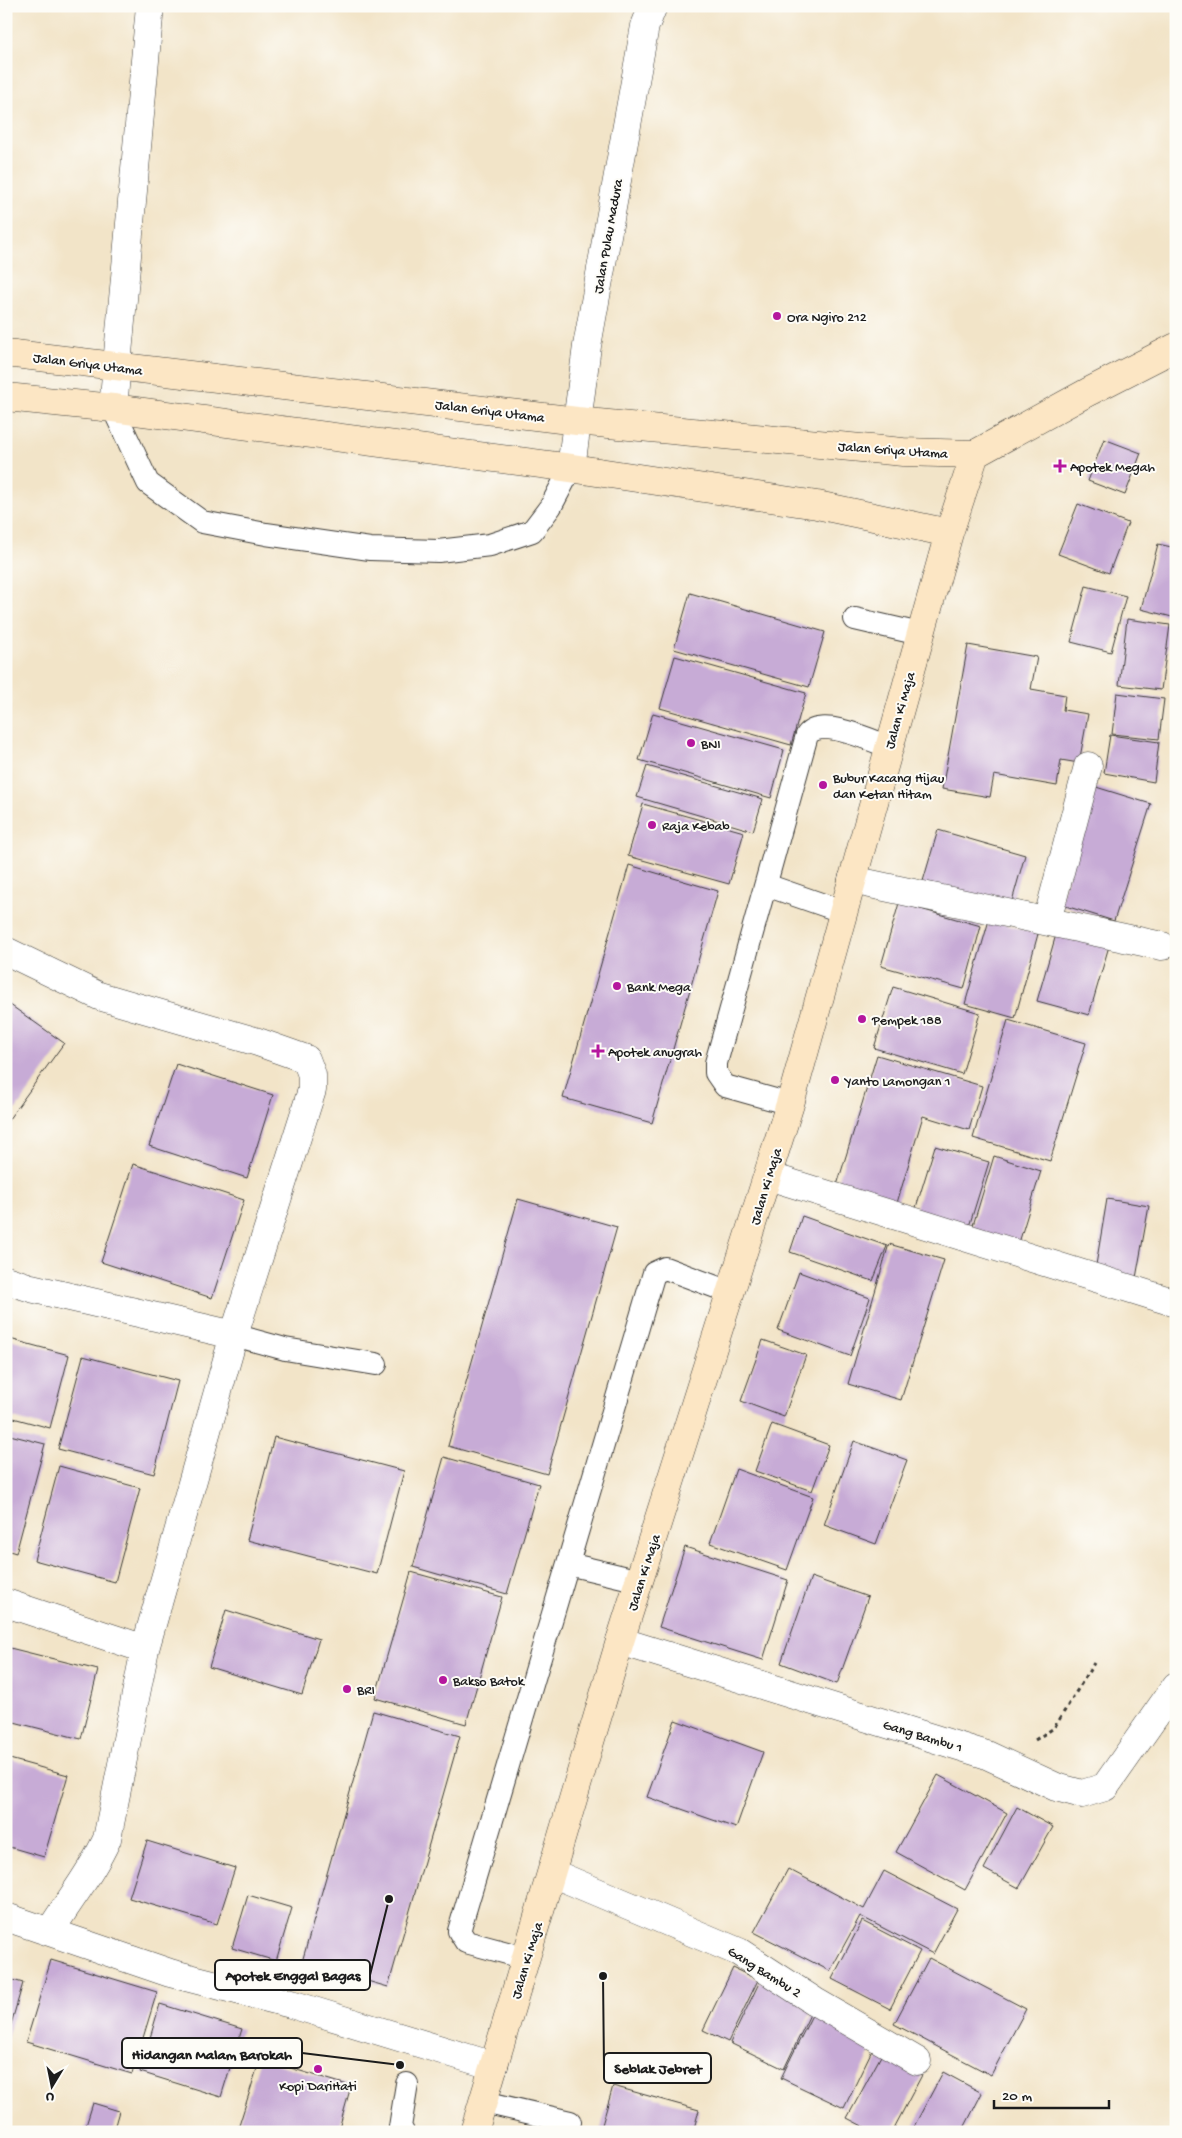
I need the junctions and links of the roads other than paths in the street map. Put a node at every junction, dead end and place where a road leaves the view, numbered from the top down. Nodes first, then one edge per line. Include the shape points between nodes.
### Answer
1 (150, 6) edge
2 (653, 6) edge
3 (1176, 347) edge
4 (6, 353) edge
5 (117, 366) junction
6 (6, 397) edge
7 (113, 408) junction
8 (577, 420) junction
9 (975, 454) junction
10 (571, 468) junction
11 (948, 533) junction
12 (855, 619) dead end
13 (920, 634) junction
14 (889, 746) junction
15 (1088, 766) dead end
16 (852, 880) junction
17 (766, 885) junction
18 (844, 912) junction
19 (1047, 921) junction
20 (1162, 946) dead end
21 (6, 951) edge
22 (790, 1104) junction
23 (768, 1176) junction
24 (6, 1280) edge
25 (732, 1293) junction
26 (1176, 1303) edge
27 (234, 1335) junction
28 (376, 1364) dead end
29 (568, 1564) junction
30 (640, 1581) junction
31 (6, 1603) edge
32 (620, 1641) junction
33 (145, 1649) junction
34 (1174, 1693) edge
35 (552, 1873) junction
36 (6, 1918) edge
37 (50, 1931) junction
38 (526, 1958) junction
39 (917, 2060) dead end
40 (494, 2066) junction
41 (407, 2084) dead end
42 (484, 2102) junction
43 (570, 2122) dead end
44 (403, 2132) edge
45 (474, 2132) edge

1 - 5 street
2 - 8 street, Jalan Pulau Madura via 645,26 587,346
3 - 9 main road
4 - 5 main road, Jalan Griya Utama
5 - 7 street
5 - 8 main road, Jalan Griya Utama
6 - 7 main road
7 - 10 main road
7 - 10 lane via 148,483 202,522 370,549 438,551 490,545 532,531 552,506
8 - 9 main road, Jalan Griya Utama via 903,452
8 - 10 street, Jalan Pulau Madura
9 - 11 main road, Jalan Ki Maja
10 - 11 main road via 817,505
11 - 13 main road, Jalan Ki Maja
12 - 13 lane
13 - 14 main road, Jalan Ki Maja
14 - 16 main road, Jalan Ki Maja
14 - 17 lane via 829,727 810,730
15 - 19 street
16 - 18 main road, Jalan Ki Maja
16 - 19 street
17 - 18 lane
17 - 22 lane via 716,1063 716,1073 725,1086
18 - 22 main road, Jalan Ki Maja
19 - 20 street
21 - 27 street via 99,996 306,1059 312,1075 312,1090
22 - 23 main road, Jalan Ki Maja
23 - 25 main road, Jalan Ki Maja
23 - 26 street
24 - 27 street
25 - 29 lane via 665,1268 654,1273
25 - 30 main road, Jalan Ki Maja
27 - 28 lane via 285,1349
27 - 33 street
29 - 30 lane
29 - 38 lane via 460,1931 466,1942
30 - 32 main road, Jalan Ki Maja
31 - 33 street
32 - 34 street, Gang Bambu 1 via 987,1755 1056,1787 1082,1794 1105,1787
32 - 35 main road, Jalan Ki Maja
33 - 37 street via 107,1839 96,1864
35 - 38 main road, Jalan Ki Maja
35 - 39 street, Gang Bambu 2 via 739,1952 814,2001
36 - 37 street
37 - 40 street via 170,1973 291,2004
38 - 40 main road, Jalan Ki Maja
40 - 42 main road, Jalan Ki Maja
41 - 44 lane via 400,2127
42 - 43 lane
42 - 45 main road, Jalan Ki Maja

